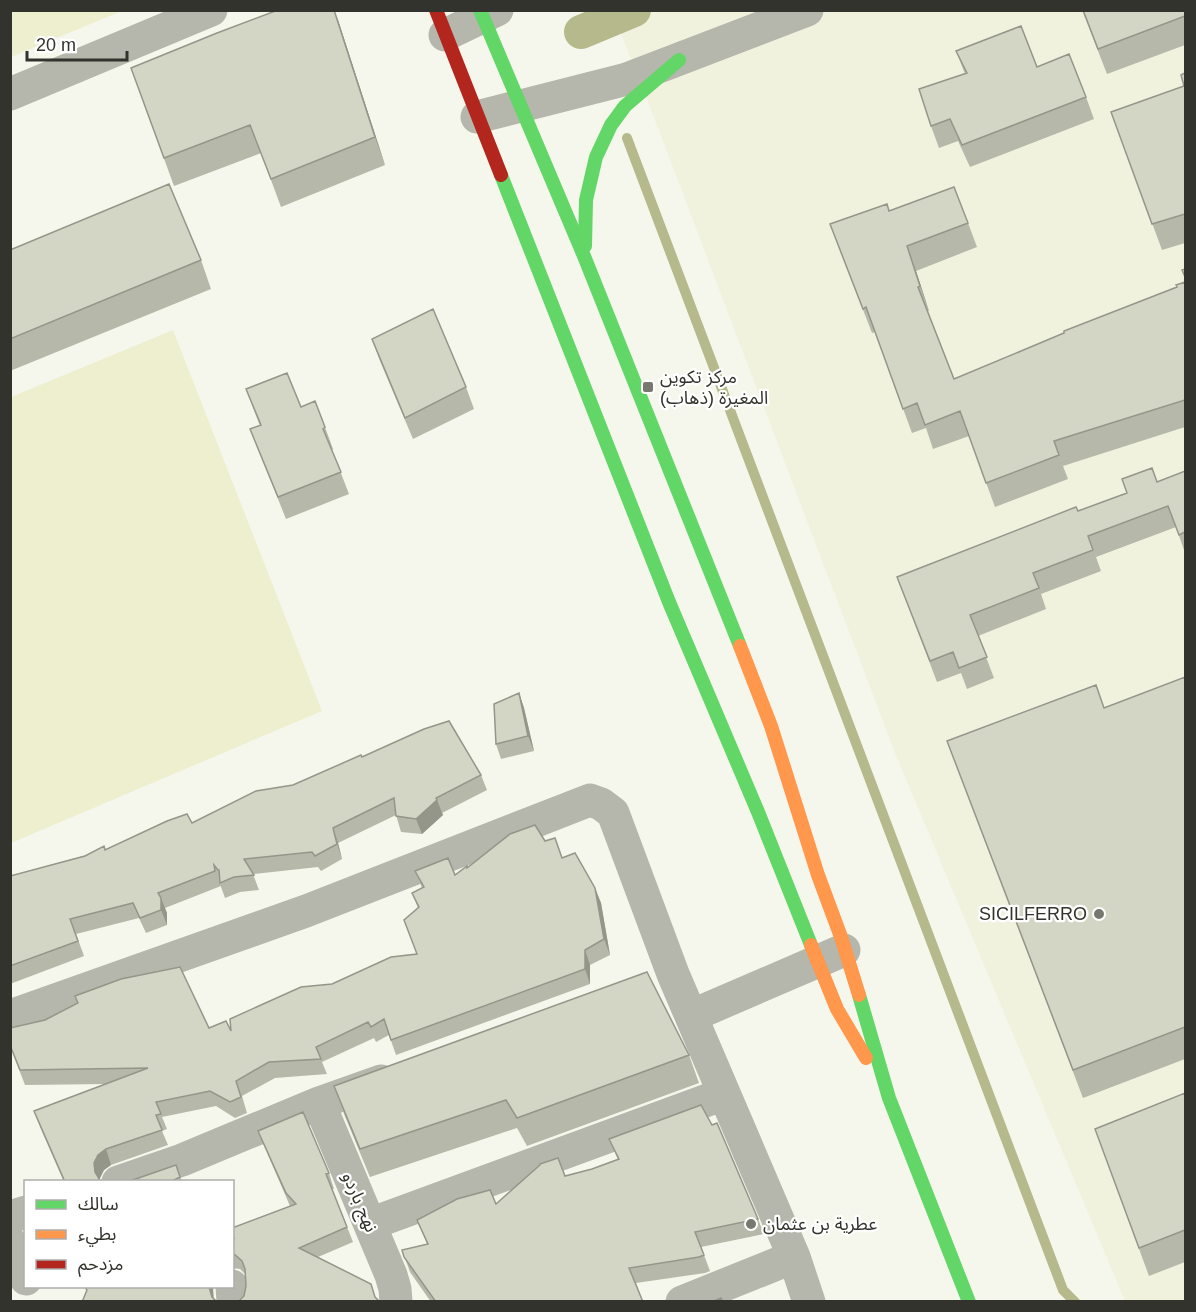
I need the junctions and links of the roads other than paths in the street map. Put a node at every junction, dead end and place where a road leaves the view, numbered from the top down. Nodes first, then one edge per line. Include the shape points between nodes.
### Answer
1 (211, 10) edge
2 (807, 10) edge
3 (487, 13) edge
4 (440, 23) edge
5 (679, 60) junction
6 (10, 94) edge
7 (522, 106) junction
8 (477, 117) junction
9 (584, 256) junction
10 (831, 956) junction
11 (10, 1016) edge
12 (691, 1016) junction
13 (407, 1071) edge
14 (724, 1094) junction
15 (889, 1098) junction
16 (319, 1103) junction
17 (187, 1171) edge
18 (131, 1180) edge
19 (370, 1224) junction
20 (10, 1242) edge
21 (794, 1257) junction
22 (24, 1274) edge
23 (28, 1288) edge
24 (34, 1302) edge
25 (396, 1302) edge
26 (682, 1302) edge
27 (809, 1302) edge
28 (969, 1302) edge

1 - 6 street
2 - 5 street
3 - 4 street
3 - 7 street
4 - 8 street
5 - 7 street via 627,79
5 - 9 street via 611,124 596,157 586,200
7 - 8 street
7 - 9 street
8 - 10 street via 669,602 758,812
9 - 10 street via 771,726 818,875
10 - 12 street
10 - 15 street via 867,1020
10 - 15 street via 837,1009
11 - 12 street via 306,911 590,800 613,813 662,978
12 - 14 street
13 - 16 street
14 - 19 street
14 - 21 street
15 - 28 street
16 - 17 street
16 - 19 street, نهج باردو
17 - 18 street
19 - 25 street, نهج باردو via 391,1275
20 - 22 street
21 - 26 street
21 - 27 street
23 - 24 street

